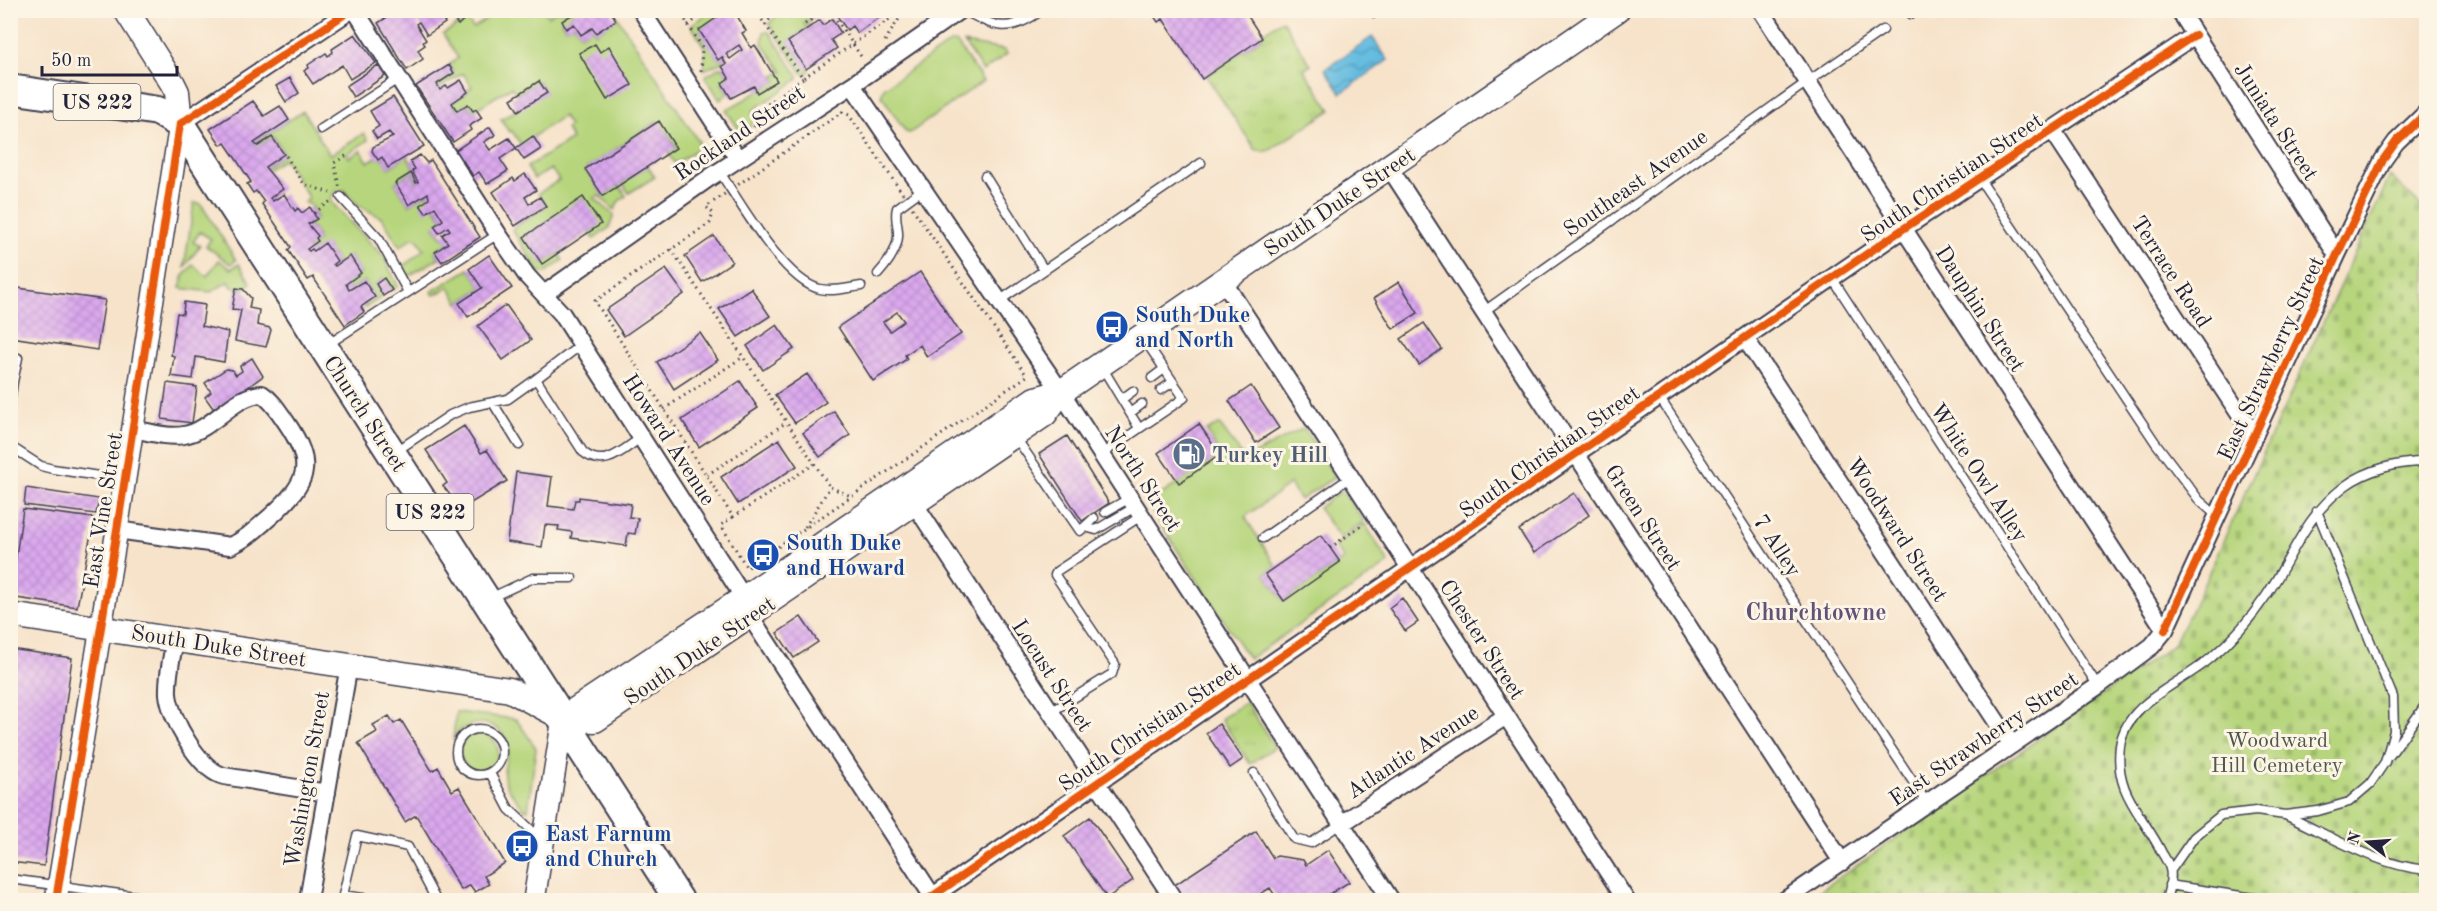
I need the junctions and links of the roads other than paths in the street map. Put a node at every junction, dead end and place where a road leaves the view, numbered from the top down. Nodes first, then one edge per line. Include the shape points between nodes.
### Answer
1 (126, 10) edge
2 (353, 10) edge
3 (641, 10) edge
4 (961, 10) edge
5 (1042, 10) edge
6 (1617, 10) edge
7 (1761, 10) edge
8 (1908, 10) edge
9 (1916, 10) edge
10 (2179, 10) edge
11 (1883, 30) dead end
12 (2195, 35) junction
13 (398, 79) junction
14 (1807, 82) junction
15 (852, 85) junction
16 (10, 89) edge
17 (2427, 113) edge
18 (180, 124) junction
19 (321, 129) dead end
20 (2053, 130) junction
21 (738, 159) junction
22 (1200, 164) dead end
23 (1389, 167) junction
24 (719, 171) junction
25 (985, 176) dead end
26 (1979, 178) junction
27 (923, 189) junction
28 (341, 197) road end
29 (1903, 229) junction
30 (498, 234) junction
31 (2337, 255) junction
32 (1044, 270) junction
33 (878, 274) dead end
34 (1832, 278) junction
35 (1223, 281) junction
36 (861, 286) dead end
37 (408, 292) junction
38 (544, 294) junction
39 (999, 301) junction
40 (1483, 312) junction
41 (1142, 336) junction
42 (1745, 338) junction
43 (582, 344) junction
44 (324, 347) junction
45 (10, 354) edge
46 (1100, 365) junction
47 (1164, 369) junction
48 (1152, 378) dead end
49 (536, 379) junction
50 (12, 382) edge
51 (1173, 382) junction
52 (1161, 390) dead end
53 (1133, 391) dead end
54 (1062, 392) junction
55 (1659, 397) junction
56 (1122, 399) junction
57 (10, 403) edge
58 (493, 403) junction
59 (1142, 404) dead end
60 (1130, 413) junction
61 (133, 429) junction
62 (1139, 429) junction
63 (1014, 435) junction
64 (2254, 436) junction
65 (642, 438) junction
66 (519, 445) dead end
67 (10, 446) edge
68 (393, 454) junction
69 (1102, 454) junction
70 (1576, 454) junction
71 (2427, 462) edge
72 (1351, 477) junction
73 (125, 480) junction
74 (914, 503) junction
75 (1135, 507) junction
76 (2317, 511) junction
77 (1105, 512) dead end
78 (2217, 516) junction
79 (1094, 519) dead end
80 (1083, 529) junction
81 (117, 530) junction
82 (1263, 538) dead end
83 (1410, 567) junction
84 (572, 578) dead end
85 (487, 600) junction
86 (747, 607) junction
87 (10, 615) edge
88 (102, 627) junction
89 (2164, 630) junction
90 (175, 639) junction
91 (349, 665) junction
92 (1248, 680) junction
93 (2098, 686) junction
94 (2427, 704) edge
95 (1051, 712) junction
96 (1506, 716) junction
97 (562, 718) junction
98 (2012, 745) junction
99 (2385, 762) junction
100 (490, 773) junction
101 (1254, 773) dead end
102 (1097, 783) junction
103 (327, 793) junction
104 (1927, 803) junction
105 (2284, 815) junction
106 (1341, 824) junction
107 (543, 841) junction
108 (1842, 862) junction
109 (2171, 870) junction
110 (2427, 870) edge
111 (10, 879) edge
112 (2169, 885) junction
113 (58, 893) edge
114 (931, 899) edge
115 (164, 900) edge
116 (308, 900) edge
117 (375, 900) edge
118 (436, 900) edge
119 (534, 900) edge
120 (679, 900) edge
121 (1174, 900) edge
122 (1391, 900) edge
123 (1626, 900) edge
124 (1785, 900) edge
125 (2166, 900) edge
126 (2262, 900) edge

1 - 18 main road, Church Street via 177,92
2 - 13 street, Howard Avenue
2 - 18 street
3 - 21 street
4 - 5 lane via 991,25 1009,28
4 - 15 street, Rockland Street
6 - 23 main road, South Duke Street
7 - 14 street, Dauphin Street
8 - 9 lane via 1911,14
10 - 12 street, Juniata Street
11 - 14 lane, Southeast Avenue
12 - 20 street, South Christian Street
12 - 31 street, Juniata Street
13 - 19 lane
13 - 30 street, Howard Avenue
14 - 29 street, Dauphin Street
14 - 40 lane, Southeast Avenue
15 - 21 street, Rockland Street
15 - 27 street, North Street
16 - 18 highway, US 222 via 158,111
17 - 31 street, East Strawberry Street via 2383,160
18 - 44 highway, Church Street / US 222
18 - 61 street, East Vine Street
20 - 26 street, South Christian Street
20 - 64 street, Terrace Road
21 - 24 street, Rockland Street
22 - 32 lane
23 - 35 main road, South Duke Street
23 - 40 street, Green Street
24 - 36 lane via 777,256 806,283 836,291
24 - 38 street, Rockland Street
25 - 32 lane
26 - 29 street, South Christian Street
26 - 78 lane via 2155,442 2199,500
27 - 33 lane via 897,208 898,238 894,252
27 - 39 street, North Street
28 - 37 lane via 379,239
29 - 34 street, South Christian Street
29 - 89 street, Dauphin Street
30 - 37 lane
30 - 38 street, Howard Avenue
31 - 64 street, East Strawberry Street
32 - 39 lane
34 - 42 street, South Christian Street
34 - 93 lane, White Owl Alley
35 - 41 main road, South Duke Street
35 - 72 street, Chester Street
37 - 44 lane
38 - 43 street, Howard Avenue
39 - 54 street, North Street
40 - 70 street, Green Street
41 - 46 main road, South Duke Street
41 - 47 lane
42 - 55 street, South Christian Street
42 - 98 street, Woodward Street
43 - 49 lane
43 - 65 street, Howard Avenue
44 - 68 highway, Church Street / US 222
45 - 50 lane via 18,357
46 - 54 main road, South Duke Street
46 - 56 lane
47 - 48 lane
47 - 51 lane
49 - 58 lane via 508,399
49 - 65 lane via 590,458 611,458
50 - 57 lane
51 - 52 lane
51 - 62 lane via 1184,398
53 - 56 lane
54 - 63 main road, South Duke Street via 1045,414
54 - 69 street, North Street
54 - 86 main road, South Duke Street via 1035,399
55 - 70 street, South Christian Street
55 - 104 lane, 7 Alley
56 - 60 lane
58 - 66 lane
58 - 68 lane via 450,415
59 - 60 lane
60 - 62 lane
61 - 73 street, East Vine Street
61 - 81 street via 185,435 255,394 262,394 298,441 304,474 288,500 245,539 230,546
62 - 69 lane
63 - 74 main road, South Duke Street
63 - 80 lane
64 - 78 street, East Strawberry Street
65 - 86 street, Howard Avenue
67 - 73 lane via 41,466
68 - 85 highway, Church Street / US 222
69 - 75 street, North Street
70 - 83 street, South Christian Street
70 - 108 street, Green Street
71 - 76 lane via 2385,467 2347,485
72 - 82 lane
72 - 83 street, Chester Street
73 - 81 street, East Vine Street
74 - 86 main road, South Duke Street
74 - 95 street, Locust Street
75 - 77 lane
75 - 80 lane via 1096,530
75 - 92 street, North Street
75 - 95 lane via 1057,571 1115,670
76 - 99 lane via 2393,697 2394,731
76 - 109 lane via 2247,621 2211,658 2132,717 2120,744 2119,772 2125,792
78 - 89 street, East Strawberry Street
79 - 80 lane
81 - 88 street, East Vine Street
83 - 92 street, South Christian Street
83 - 96 street, Chester Street
84 - 85 lane via 533,578
85 - 97 highway, Church Street / US 222
86 - 97 main road, South Duke Street
86 - 114 street, Howard Avenue
87 - 88 main road, South Duke Street
88 - 90 main road, South Duke Street
88 - 113 street, East Vine Street
89 - 93 street, East Strawberry Street via 2152,646
90 - 91 main road, South Duke Street
90 - 103 street via 170,706 196,754 211,771
91 - 97 main road, South Duke Street via 510,690
91 - 103 street, Washington Street
92 - 102 street, South Christian Street
92 - 106 street, North Street
93 - 98 street, East Strawberry Street
94 - 99 lane
95 - 102 street, Locust Street
96 - 106 street, Atlantic Avenue
96 - 123 street, Chester Street
97 - 107 street
97 - 120 highway, Church Street / US 222
98 - 104 street, East Strawberry Street
99 - 105 lane via 2370,784 2349,802 2318,812
100 - 100 lane via 500,762 502,747 488,730 473,729 460,738 455,753 460,768 474,776
100 - 107 lane via 509,809
101 - 106 lane via 1294,839 1311,843
102 - 114 street, South Christian Street
102 - 121 street, Locust Street
103 - 116 street, Washington Street
104 - 108 street, East Strawberry Street
105 - 109 lane via 2256,811 2221,815 2194,837
105 - 110 lane via 2379,859 2404,868
106 - 122 street, North Street
107 - 119 street
108 - 124 street, East Strawberry Street
109 - 112 lane
111 - 113 lane
112 - 125 lane
112 - 126 lane
113 - 115 lane
117 - 118 lane via 344,895 357,836 408,847

